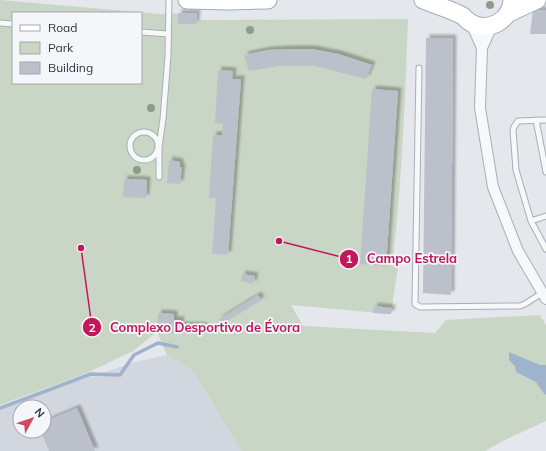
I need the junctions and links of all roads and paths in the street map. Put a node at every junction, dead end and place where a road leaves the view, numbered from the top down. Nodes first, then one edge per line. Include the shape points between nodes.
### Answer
1 (169, 0) edge
2 (187, 0) edge
3 (268, 0) edge
4 (423, 0) edge
5 (537, 0) edge
6 (511, 6) edge
7 (463, 13) edge
8 (0, 23) edge
9 (12, 24) edge
10 (492, 26) junction
11 (142, 32) edge
12 (168, 34) junction
13 (482, 48) junction
14 (419, 68) dead end
15 (536, 120) junction
16 (546, 120) edge
17 (159, 147) junction
18 (546, 172) edge
19 (159, 177) dead end
20 (546, 216) edge
21 (532, 222) junction
22 (546, 249) edge
23 (544, 296) edge

1 - 12 lane
2 - 3 main road
4 - 7 main road
5 - 6 main road
6 - 10 main road via 502,21
7 - 10 main road via 481,26
7 - 13 street
8 - 9 lane
10 - 13 street
11 - 12 lane
12 - 17 lane via 168,64
13 - 23 street via 480,108 493,187 516,246
14 - 23 lane via 415,304 420,307 520,306
15 - 16 lane
15 - 18 lane
15 - 21 lane via 518,121 513,130 516,170
17 - 17 lane via 156,138 149,132 136,135 130,147 134,155 142,160 155,155
17 - 19 lane
20 - 21 lane
21 - 22 lane

